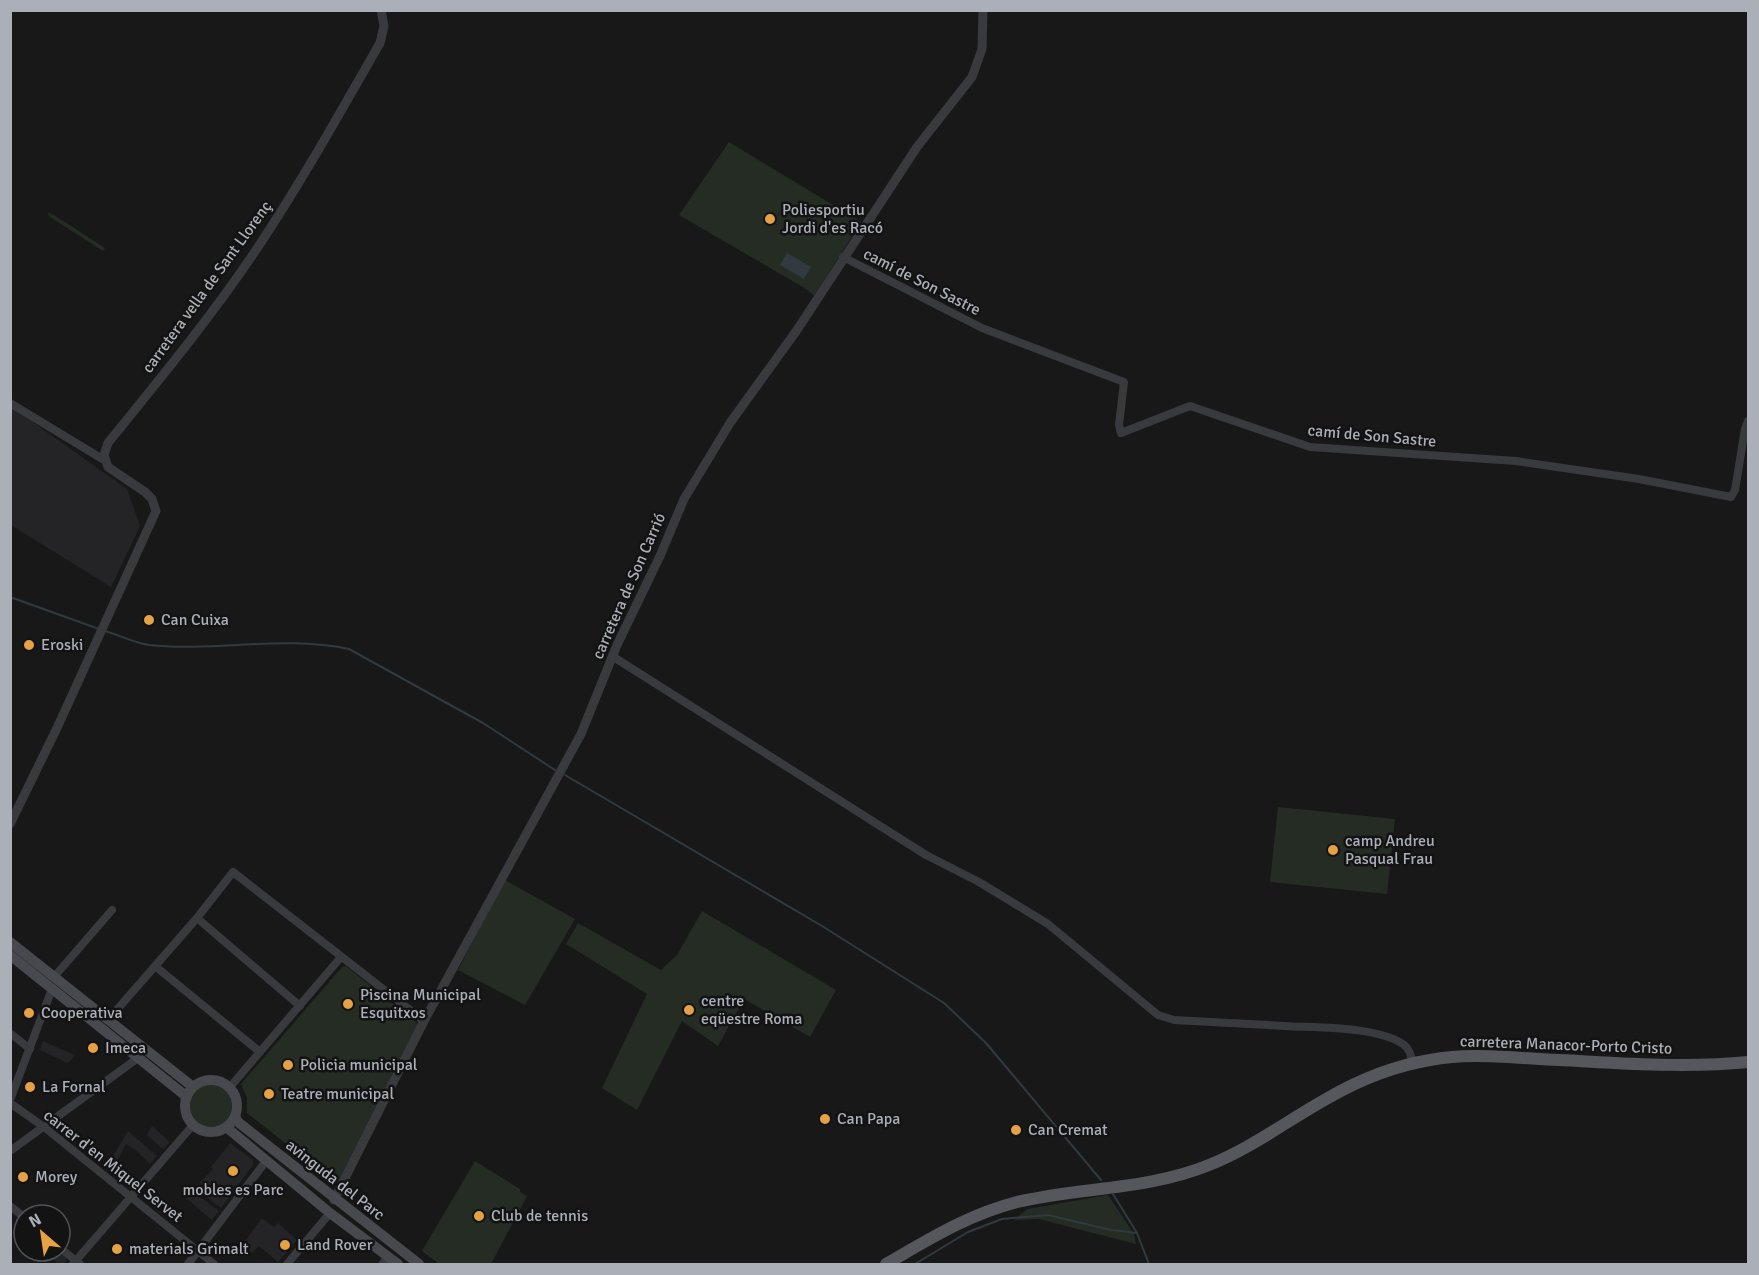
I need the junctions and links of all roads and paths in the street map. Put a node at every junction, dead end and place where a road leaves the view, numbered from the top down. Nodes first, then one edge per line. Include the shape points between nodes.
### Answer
1 (381, 10) edge
2 (983, 10) edge
3 (843, 257) junction
4 (10, 403) edge
5 (1749, 421) edge
6 (104, 460) junction
7 (612, 656) junction
8 (10, 824) edge
9 (112, 910) dead end
10 (197, 918) junction
11 (10, 942) edge
12 (10, 955) edge
13 (341, 957) junction
14 (155, 966) junction
15 (53, 983) junction
16 (300, 1005) junction
17 (108, 1020) junction
18 (424, 1021) junction
19 (10, 1032) edge
20 (30, 1049) junction
21 (260, 1052) junction
22 (138, 1058) junction
23 (1749, 1062) edge
24 (1413, 1064) junction
25 (230, 1088) junction
26 (190, 1092) junction
27 (10, 1102) edge
28 (235, 1116) junction
29 (193, 1125) junction
30 (44, 1127) junction
31 (226, 1127) junction
32 (10, 1151) edge
33 (266, 1161) junction
34 (132, 1198) junction
35 (334, 1200) junction
36 (330, 1213) junction
37 (199, 1251) junction
38 (76, 1263) edge
39 (392, 1263) edge
40 (188, 1264) edge
41 (214, 1264) edge
42 (287, 1264) edge
43 (419, 1264) edge
44 (886, 1264) edge

1 - 6 street, carretera vella de Sant Llorenç via 384,26 380,43 258,247 185,349 108,443
2 - 3 street, carretera de Son Carrió via 982,49 972,77 917,147
3 - 5 street, camí de Son Sastre via 982,328 1124,382 1121,433 1190,405 1310,447 1516,461 1731,497
3 - 7 street, carretera de Son Carrió via 797,330 730,423 684,499
4 - 6 street
6 - 8 street via 152,500 156,511
7 - 18 street, carretera de Son Carrió via 581,734
7 - 24 street via 926,855 1048,924 1158,1015 1174,1020 1352,1030 1387,1036 1410,1051
9 - 15 street
10 - 13 street via 233,872
10 - 14 street
10 - 16 street
11 - 15 main road
12 - 15 main road
13 - 16 street
13 - 18 street
14 - 17 street
14 - 21 street
15 - 17 main road
15 - 20 street
15 - 22 main road
16 - 21 street
17 - 26 main road
18 - 35 street, carretera de Son Carrió
19 - 20 street
20 - 27 street
21 - 25 street
22 - 26 main road
22 - 30 street
23 - 24 main road, carretera Manacor-Porto Cristo via 1705,1065 1458,1057
24 - 44 main road, carretera Manacor-Porto Cristo via 1360,1082 1210,1165 1165,1179 1040,1197 992,1209 943,1231
25 - 26 main road via 211,1080
25 - 28 main road via 237,1106
26 - 29 main road via 186,1113
27 - 30 street, carrer d'en Miquel Servet
28 - 31 main road
28 - 35 main road, avinguda del Parc via 237,1122
29 - 31 main road via 214,1132
29 - 34 street
30 - 32 street
30 - 34 street, carrer d'en Miquel Servet
31 - 33 main road, avinguda del Parc
33 - 36 main road, avinguda del Parc
33 - 37 street
34 - 37 street, carrer d'en Miquel Servet
34 - 38 street
35 - 43 main road, avinguda del Parc
36 - 39 main road, avinguda del Parc
36 - 42 street
37 - 40 street
37 - 41 street, carrer d'en Miquel Servet

